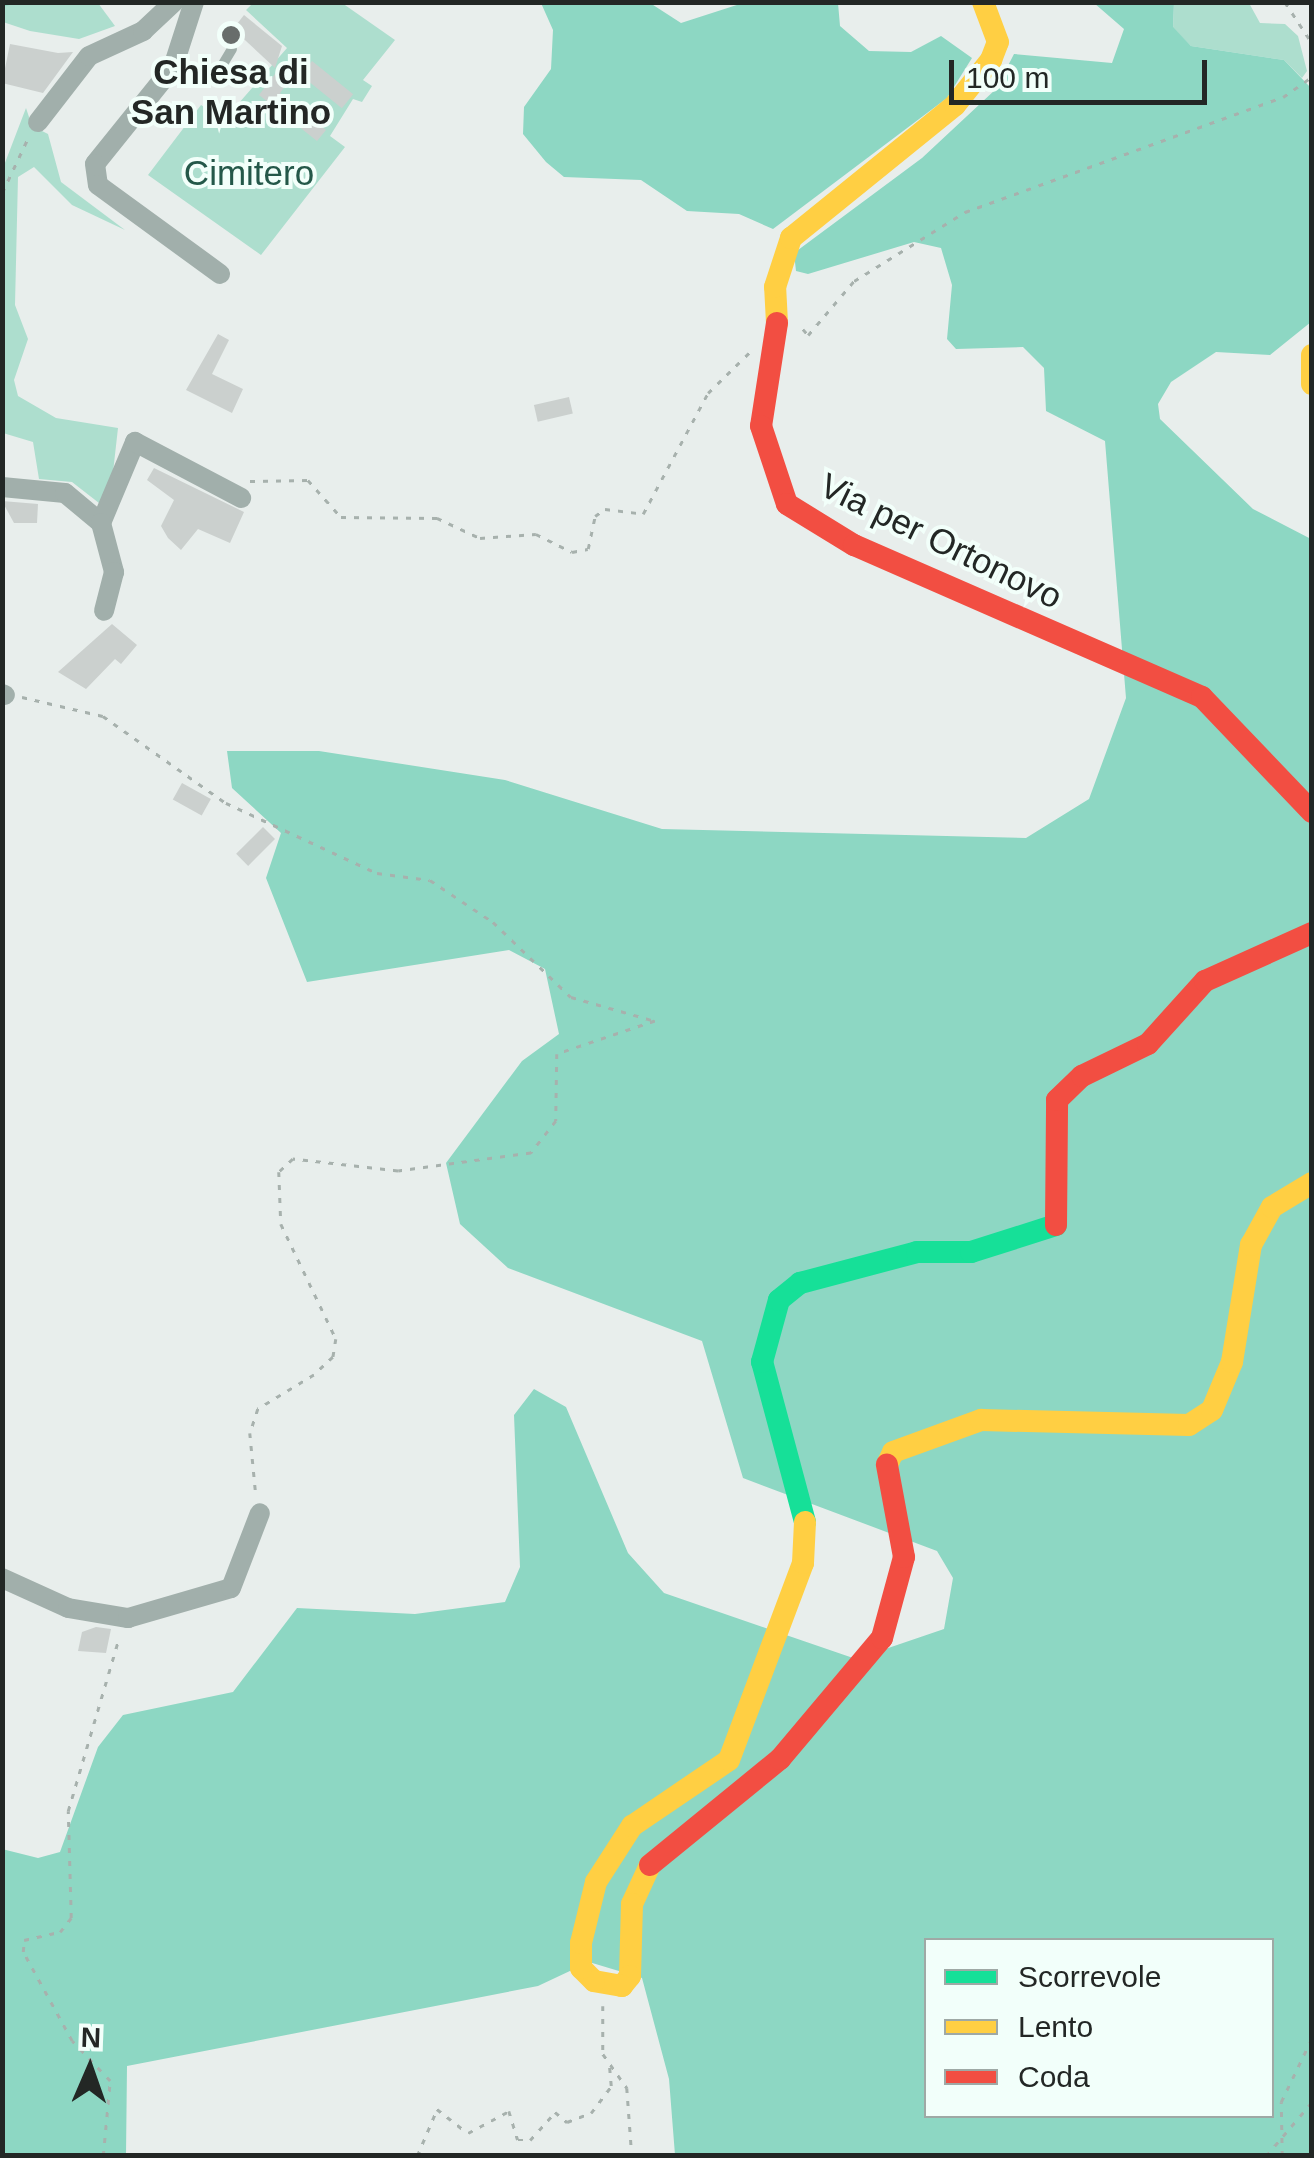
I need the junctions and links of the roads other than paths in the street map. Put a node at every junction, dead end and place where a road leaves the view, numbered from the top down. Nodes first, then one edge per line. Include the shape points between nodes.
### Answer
1 (174, 2) edge
2 (194, 2) edge
3 (984, 2) edge
4 (232, 50) dead end
5 (173, 66) junction
6 (38, 122) road end
7 (220, 274) dead end
8 (1312, 355) edge
9 (1312, 384) edge
10 (2, 487) edge
11 (242, 498) road end
12 (101, 523) junction
13 (104, 611) dead end
14 (1312, 812) edge
15 (1312, 933) edge
16 (1312, 1183) edge
17 (260, 1514) road end
18 (2, 1578) edge

1 - 6 street via 143,32 89,56
2 - 5 street
3 - 14 street, Via per Ortonovo via 998,42 992,60 954,105 792,238 775,286 779,349 761,426 774,476 787,504 854,545 1202,697
4 - 5 lane via 217,74
5 - 7 street via 96,174 126,208
8 - 9 street
10 - 12 street via 65,493
11 - 12 street via 135,442
12 - 13 street via 114,572
15 - 16 street via 1204,982 1148,1044 1082,1076 1057,1100 1056,1227 971,1252 918,1252 800,1282 778,1300 762,1362 806,1522 803,1563 728,1760 632,1826 596,1882 581,1968 606,1988 622,1986 636,1962 632,1904 644,1870 780,1759 882,1638 904,1558 882,1476 893,1452 981,1420 1189,1426 1212,1410 1232,1362 1250,1245 1272,1207
17 - 18 street via 231,1588 128,1618 68,1608

